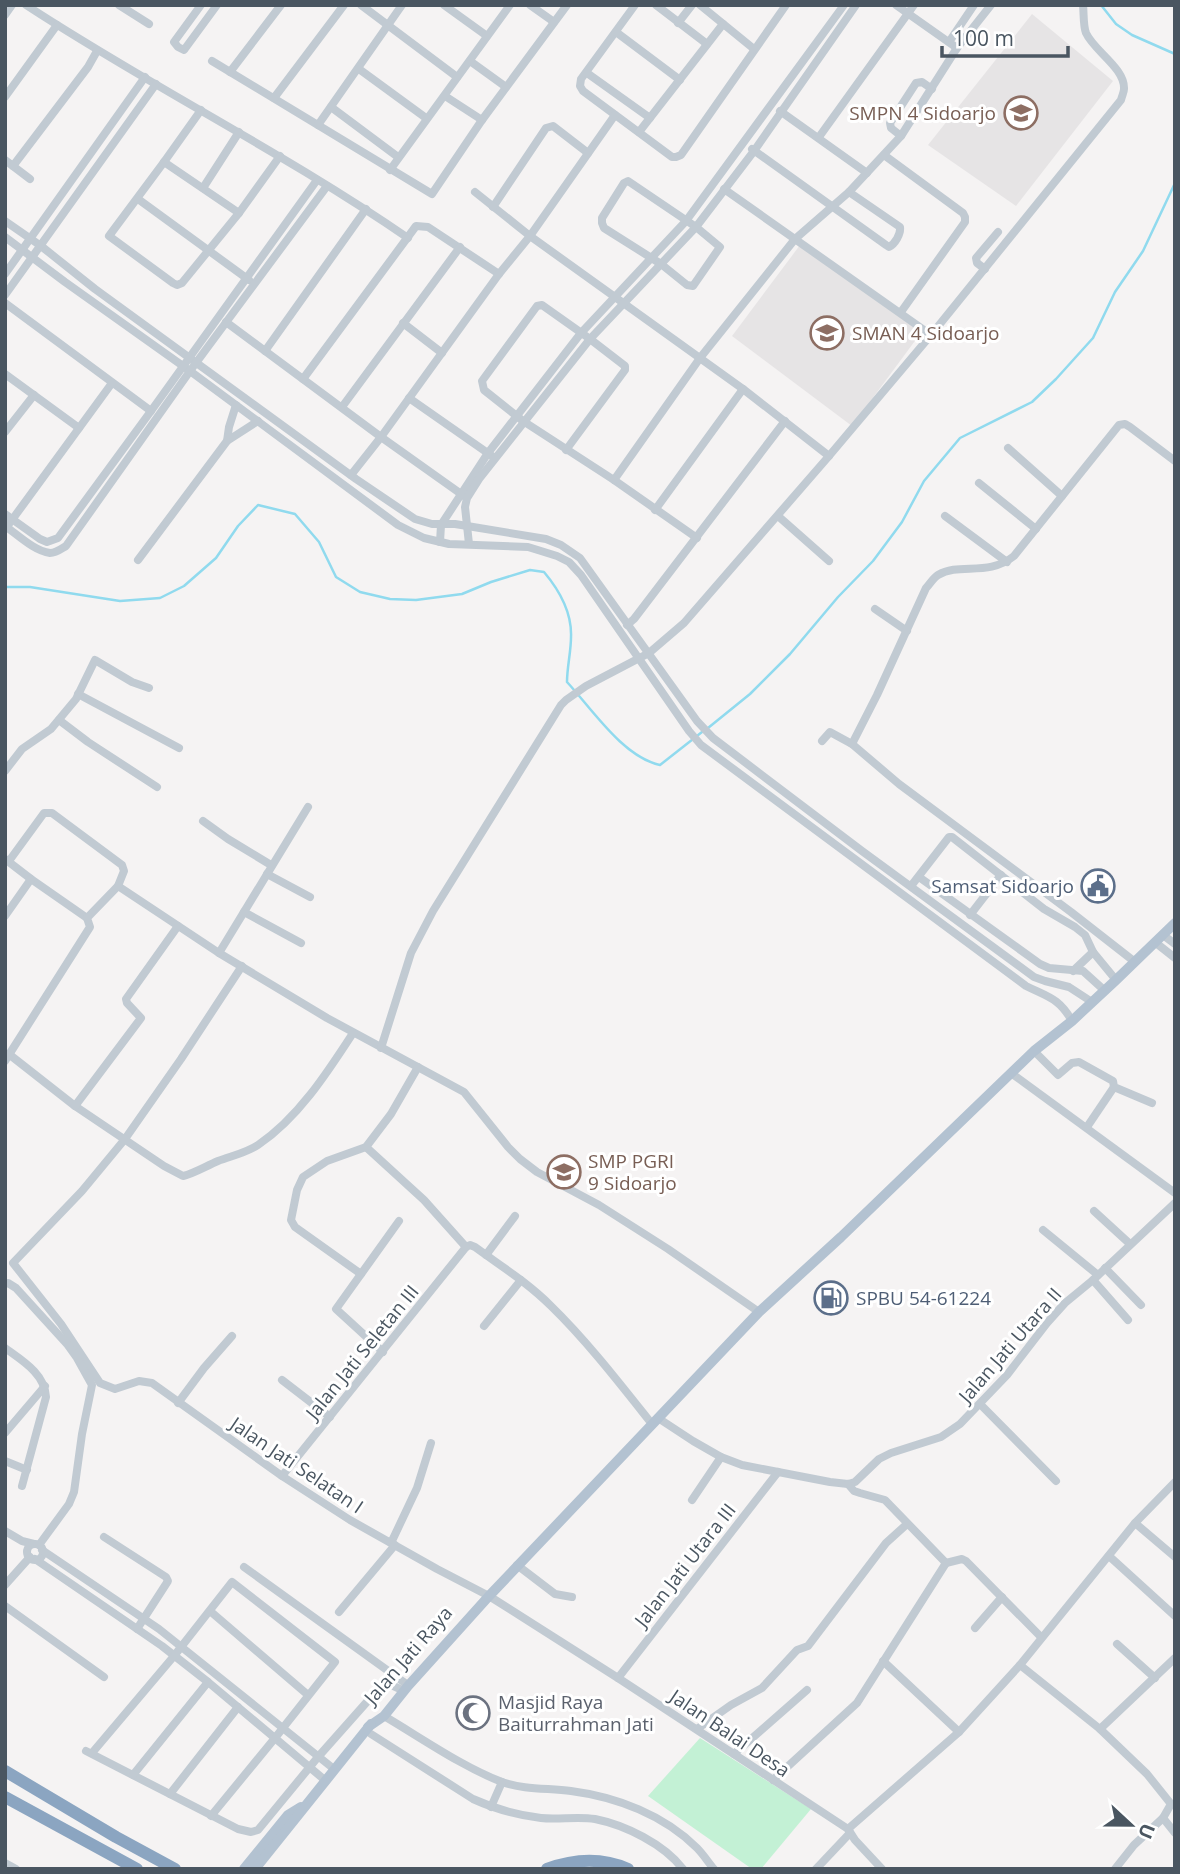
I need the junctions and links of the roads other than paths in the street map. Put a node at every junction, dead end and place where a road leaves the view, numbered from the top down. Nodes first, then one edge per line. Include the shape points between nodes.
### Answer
1 (12, 5) edge
2 (26, 5) edge
3 (119, 5) edge
4 (138, 5) edge
5 (201, 5) edge
6 (217, 5) edge
7 (281, 5) edge
8 (344, 5) edge
9 (361, 5) edge
10 (402, 5) edge
11 (444, 5) edge
12 (510, 5) edge
13 (530, 5) edge
14 (567, 5) edge
15 (635, 5) edge
16 (656, 5) edge
17 (692, 5) edge
18 (700, 5) edge
19 (844, 5) edge
20 (856, 5) edge
21 (896, 5) edge
22 (914, 5) edge
23 (974, 5) edge
24 (990, 5) edge
25 (1083, 5) edge
26 (782, 7) edge
27 (133, 13) junction
28 (907, 14) junction
29 (5, 15) edge
30 (554, 22) junction
31 (678, 23) junction
32 (149, 24) dead end
33 (723, 24) junction
34 (57, 25) junction
35 (388, 25) junction
36 (616, 32) junction
37 (487, 36) junction
38 (948, 42) junction
39 (707, 44) junction
40 (957, 48) junction
41 (754, 49) junction
42 (97, 51) junction
43 (212, 61) dead end
44 (470, 61) junction
45 (359, 69) junction
46 (230, 72) junction
47 (587, 73) junction
48 (457, 77) junction
49 (680, 80) junction
50 (150, 81) junction
51 (506, 87) junction
52 (932, 89) junction
53 (444, 96) junction
54 (5, 97) edge
55 (274, 98) junction
56 (331, 107) junction
57 (201, 110) junction
58 (780, 111) junction
59 (615, 115) junction
60 (426, 118) junction
61 (650, 118) junction
62 (482, 120) junction
63 (318, 125) junction
64 (239, 132) junction
65 (639, 132) junction
66 (901, 136) junction
67 (819, 137) junction
68 (744, 143) junction
69 (754, 151) junction
70 (589, 153) junction
71 (884, 155) junction
72 (280, 156) junction
73 (398, 157) junction
74 (5, 160) edge
75 (164, 162) junction
76 (13, 166) junction
77 (390, 170) junction
78 (867, 173) junction
79 (30, 179) dead end
80 (317, 180) junction
81 (327, 186) junction
82 (202, 188) junction
83 (724, 189) junction
84 (849, 191) junction
85 (475, 192) dead end
86 (138, 199) junction
87 (831, 206) junction
88 (493, 207) junction
89 (366, 209) junction
90 (239, 213) junction
91 (5, 220) edge
92 (686, 221) junction
93 (696, 227) junction
94 (998, 232) dead end
95 (530, 236) junction
96 (5, 237) edge
97 (408, 238) junction
98 (795, 239) junction
99 (36, 242) junction
100 (460, 247) junction
101 (209, 251) junction
102 (28, 254) junction
103 (652, 258) junction
104 (661, 264) junction
105 (985, 269) junction
106 (5, 274) edge
107 (499, 274) junction
108 (246, 277) junction
109 (255, 283) junction
110 (5, 295) edge
111 (614, 297) junction
112 (5, 303) edge
113 (623, 304) junction
114 (901, 312) junction
115 (226, 322) junction
116 (403, 323) junction
117 (581, 333) junction
118 (931, 335) junction
119 (590, 339) junction
120 (265, 351) junction
121 (442, 352) junction
122 (189, 357) junction
123 (700, 358) junction
124 (197, 363) junction
125 (187, 368) junction
126 (9, 377) edge
127 (303, 379) junction
128 (112, 383) junction
129 (5, 389) edge
130 (743, 389) junction
131 (34, 395) junction
132 (409, 398) junction
133 (236, 405) junction
134 (342, 407) junction
135 (151, 411) junction
136 (520, 418) junction
137 (258, 421) junction
138 (785, 421) junction
139 (79, 428) junction
140 (5, 432) edge
141 (381, 437) junction
142 (227, 441) junction
143 (1008, 448) dead end
144 (566, 450) junction
145 (491, 456) junction
146 (829, 456) junction
147 (1175, 461) edge
148 (340, 467) junction
149 (333, 477) junction
150 (354, 477) junction
151 (614, 480) junction
152 (979, 483) dead end
153 (349, 489) junction
154 (464, 495) junction
155 (1062, 496) junction
156 (655, 510) junction
157 (778, 516) junction
158 (946, 516) dead end
159 (7, 523) edge
160 (441, 525) junction
161 (467, 527) junction
162 (1037, 529) junction
163 (697, 538) junction
164 (440, 542) junction
165 (468, 544) junction
166 (138, 560) dead end
167 (829, 561) dead end
168 (1007, 562) junction
169 (606, 594) junction
170 (598, 599) junction
171 (875, 609) dead end
172 (616, 617) junction
173 (627, 625) junction
174 (907, 631) junction
175 (649, 653) junction
176 (638, 659) junction
177 (149, 688) dead end
178 (78, 694) junction
179 (59, 720) junction
180 (822, 741) dead end
181 (852, 744) junction
182 (179, 748) dead end
183 (741, 759) junction
184 (733, 770) junction
185 (5, 771) edge
186 (157, 787) dead end
187 (308, 807) dead end
188 (203, 821) dead end
189 (862, 851) junction
190 (7, 860) edge
191 (855, 860) junction
192 (271, 866) junction
193 (267, 874) junction
194 (1001, 875) junction
195 (919, 877) junction
196 (31, 879) junction
197 (118, 886) junction
198 (914, 889) junction
199 (310, 897) dead end
200 (910, 901) junction
201 (244, 912) junction
202 (970, 915) junction
203 (5, 916) edge
204 (88, 918) junction
205 (1175, 923) edge
206 (178, 926) junction
207 (1160, 939) junction
208 (301, 943) dead end
209 (1175, 944) edge
210 (1093, 952) junction
211 (219, 953) junction
212 (1175, 958) edge
213 (1135, 962) junction
214 (242, 966) junction
215 (1073, 971) junction
216 (1116, 981) junction
217 (1104, 990) junction
218 (1092, 1002) junction
219 (1072, 1021) junction
220 (354, 1034) junction
221 (381, 1048) junction
222 (1034, 1051) junction
223 (8, 1058) edge
224 (418, 1067) junction
225 (1011, 1073) junction
226 (1114, 1087) junction
227 (1152, 1103) dead end
228 (75, 1106) junction
229 (1087, 1127) junction
230 (125, 1139) junction
231 (366, 1147) junction
232 (1175, 1193) edge
233 (1174, 1205) edge
234 (1094, 1210) dead end
235 (515, 1216) dead end
236 (399, 1222) dead end
237 (1043, 1230) dead end
238 (1130, 1244) junction
239 (466, 1247) junction
240 (486, 1255) junction
241 (5, 1256) edge
242 (13, 1263) junction
243 (361, 1274) junction
244 (1099, 1274) junction
245 (521, 1280) junction
246 (5, 1284) edge
247 (1142, 1305) dead end
248 (759, 1312) junction
249 (1128, 1320) dead end
250 (484, 1326) dead end
251 (232, 1336) dead end
252 (383, 1352) junction
253 (7, 1353) edge
254 (282, 1380) dead end
255 (45, 1386) junction
256 (178, 1403) junction
257 (981, 1404) junction
258 (330, 1417) junction
259 (655, 1421) junction
260 (5, 1433) edge
261 (431, 1443) dead end
262 (721, 1457) junction
263 (5, 1461) edge
264 (27, 1469) junction
265 (778, 1472) junction
266 (282, 1476) junction
267 (1056, 1481) dead end
268 (1175, 1482) edge
269 (848, 1484) junction
270 (22, 1486) dead end
271 (692, 1500) dead end
272 (1135, 1523) junction
273 (907, 1524) junction
274 (5, 1531) edge
275 (104, 1536) dead end
276 (22, 1541) junction
277 (393, 1544) junction
278 (38, 1546) junction
279 (31, 1556) junction
280 (1109, 1556) junction
281 (1175, 1557) edge
282 (946, 1563) junction
283 (517, 1565) junction
284 (244, 1567) dead end
285 (5, 1585) edge
286 (489, 1596) junction
287 (572, 1597) dead end
288 (1002, 1597) junction
289 (5, 1606) edge
290 (477, 1609) junction
291 (210, 1611) junction
292 (339, 1612) dead end
293 (1175, 1616) edge
294 (145, 1618) junction
295 (975, 1628) dead end
296 (137, 1629) junction
297 (1041, 1637) junction
298 (1117, 1644) dead end
299 (182, 1646) junction
300 (174, 1656) junction
301 (1175, 1658) edge
302 (883, 1661) junction
303 (1020, 1665) junction
304 (104, 1677) dead end
305 (618, 1678) junction
306 (1155, 1678) junction
307 (208, 1682) junction
308 (403, 1686) junction
309 (807, 1690) dead end
310 (308, 1695) junction
311 (238, 1707) junction
312 (384, 1716) junction
313 (283, 1728) junction
314 (1100, 1729) junction
315 (697, 1730) junction
316 (369, 1731) junction
317 (959, 1732) junction
318 (275, 1738) junction
319 (734, 1754) junction
320 (318, 1757) junction
321 (309, 1768) junction
322 (334, 1769) junction
323 (5, 1771) edge
324 (133, 1775) junction
325 (772, 1780) junction
326 (326, 1781) junction
327 (502, 1782) junction
328 (170, 1794) junction
329 (5, 1797) edge
330 (306, 1805) junction
331 (1173, 1805) edge
332 (491, 1807) junction
333 (211, 1816) junction
334 (1163, 1818) junction
335 (849, 1831) junction
336 (1175, 1833) edge
337 (5, 1863) edge
338 (1120, 1867) edge
339 (16, 1869) edge
340 (137, 1869) edge
341 (175, 1869) edge
342 (244, 1869) edge
343 (255, 1869) edge
344 (263, 1869) edge
345 (547, 1869) edge
346 (628, 1869) edge
347 (683, 1869) edge
348 (714, 1869) edge
349 (816, 1869) edge
350 (882, 1869) edge

1 - 29 street
2 - 34 street
3 - 27 street
4 - 27 street
5 - 6 street via 174,42 184,50
7 - 46 street
8 - 55 street
9 - 35 street
10 - 35 street
11 - 37 street
12 - 37 street
13 - 30 street
14 - 30 street
15 - 36 street
16 - 31 street
17 - 31 street
18 - 33 street
19 - 68 street
20 - 58 street
21 - 28 street
22 - 28 street
23 - 38 street
24 - 40 street
25 - 105 street via 1088,37 1123,79 1121,100
26 - 41 street
27 - 32 street
28 - 38 street
28 - 67 street
30 - 51 street
31 - 39 street
33 - 39 street
33 - 41 street
34 - 42 street
34 - 54 street
35 - 45 street
35 - 48 street
36 - 47 street
36 - 49 street
37 - 44 street
38 - 40 street
39 - 49 street
40 - 52 street
41 - 65 street via 681,155 672,157
42 - 50 street
42 - 76 street
43 - 46 street
44 - 48 street
44 - 51 street
45 - 56 street
45 - 60 street
46 - 55 street
47 - 59 street via 581,79 583,91
47 - 61 street
48 - 53 street
49 - 61 street
50 - 57 street
50 - 99 street
50 - 99 street
51 - 62 street
52 - 66 street
52 - 66 street via 916,83 890,123
53 - 60 street
53 - 62 street
55 - 63 street
56 - 63 street
56 - 73 street
57 - 64 street
57 - 75 street
58 - 67 street
58 - 69 street
59 - 65 street
59 - 70 street
60 - 73 street
61 - 65 street
62 - 77 street via 432,194
63 - 77 street
64 - 72 street
64 - 82 street
66 - 71 street
67 - 78 street
68 - 69 street
68 - 92 street
69 - 83 street
69 - 87 street
70 - 88 street via 549,126
70 - 95 street
71 - 78 street
71 - 114 street via 965,217
72 - 80 street
72 - 90 street
73 - 77 street
74 - 76 street
75 - 82 street
75 - 86 street
76 - 79 street
78 - 84 street
80 - 81 street
80 - 108 street
81 - 89 street
81 - 109 street
82 - 90 street
83 - 93 street
83 - 98 street
84 - 87 street
84 - 87 street via 900,228 892,246
85 - 88 street
86 - 101 street
86 - 101 street via 109,236 141,260 177,285
87 - 98 street
88 - 95 street
89 - 97 street
89 - 120 street
90 - 101 street
91 - 99 street
92 - 93 street
92 - 103 street
92 - 103 street via 631,182 624,183 601,223
93 - 104 street
93 - 104 street via 720,247 693,286
94 - 105 street via 976,258
95 - 107 street
95 - 111 street
96 - 102 street
97 - 100 street via 416,226 428,227
97 - 127 street
98 - 114 street
98 - 123 street
99 - 102 street
99 - 102 street
99 - 122 street
100 - 107 street
100 - 116 street
101 - 108 street
102 - 106 street
102 - 110 street
102 - 125 street
103 - 104 street
103 - 111 street
104 - 113 street
105 - 118 street
107 - 121 street
108 - 109 street
108 - 122 street
109 - 115 street
111 - 113 street
111 - 117 street
112 - 128 street
113 - 119 street
113 - 123 street
114 - 118 street
115 - 120 street
115 - 124 street
116 - 121 street
116 - 134 street
117 - 119 street
117 - 136 street
117 - 136 street via 537,306 482,381 484,390
118 - 146 street
119 - 136 street
119 - 144 street via 625,370
120 - 127 street
121 - 132 street
122 - 124 street
122 - 125 street
123 - 130 street
123 - 151 street
124 - 125 street
124 - 148 street
125 - 133 street
125 - 135 street
125 - 159 street via 65,546 50,552 36,548
126 - 129 street
126 - 131 street
127 - 134 street
128 - 135 street
128 - 139 street
130 - 138 street
130 - 156 street
131 - 139 street
131 - 140 street
132 - 141 street
132 - 145 street
133 - 137 street
133 - 142 street
134 - 141 street
135 - 159 street via 58,538 47,542
136 - 144 street
136 - 145 street
137 - 142 street
137 - 149 street
138 - 146 street
138 - 163 street
139 - 159 street
141 - 150 street
141 - 154 street
142 - 166 street
143 - 155 street
144 - 151 street
145 - 154 street
146 - 157 street
147 - 155 street via 1130,427 1119,425
148 - 149 street
148 - 150 street
149 - 153 street
150 - 153 street
150 - 160 street via 415,519
151 - 156 street
152 - 162 street
153 - 164 street via 398,526
154 - 160 street
154 - 161 street
155 - 162 street
156 - 163 street
157 - 167 street
157 - 175 street via 684,622
158 - 168 street
160 - 161 street
160 - 164 street
161 - 165 street
161 - 169 street via 561,545 580,558
162 - 168 street
163 - 173 street
164 - 165 street
165 - 170 street via 528,547 557,555 569,562
168 - 174 street via 938,575 926,588
169 - 170 street
169 - 172 street
170 - 172 street
171 - 174 street
172 - 173 street
172 - 176 street
173 - 175 street
174 - 181 street
175 - 176 street
175 - 183 street via 697,721
176 - 184 street via 689,731
176 - 221 street via 566,700 433,911 411,953
177 - 178 street via 95,660
178 - 179 street
178 - 182 street
179 - 185 street via 22,749
179 - 186 street
180 - 181 street via 830,732
181 - 213 street
183 - 184 street
183 - 189 street
184 - 191 street
187 - 192 street
188 - 192 street
189 - 191 street
189 - 198 street
190 - 196 street
190 - 197 street via 48,812 121,865 124,871
191 - 200 street
192 - 193 street
193 - 199 street
193 - 201 street
194 - 195 street via 949,837
194 - 202 street
194 - 210 street via 1085,935
195 - 198 street
195 - 202 street
196 - 203 street
196 - 204 street
197 - 204 street
197 - 206 street
198 - 200 street
198 - 218 street via 1034,977 1069,987
200 - 219 street via 1026,986 1059,1003
201 - 208 street
201 - 211 street
202 - 215 street via 1040,964
204 - 223 street via 90,928
205 - 207 main road
206 - 211 street
206 - 228 street via 126,999 142,1018
207 - 209 street
207 - 212 street
207 - 213 main road
210 - 215 street
210 - 216 street
211 - 214 street
213 - 216 main road
214 - 220 street
214 - 230 street
215 - 217 street via 1086,972
216 - 217 main road
217 - 218 main road
218 - 219 main road
219 - 222 main road
220 - 221 street
220 - 230 street via 304,1102 274,1132 246,1151 183,1176
221 - 224 street
222 - 225 main road
222 - 226 street via 1058,1075 1079,1062 1113,1081
223 - 228 street
224 - 231 street
224 - 248 street via 464,1092 508,1147 537,1172 599,1205
225 - 229 street
225 - 248 main road
226 - 227 street
226 - 229 street
228 - 230 street
229 - 232 street
230 - 242 street
231 - 239 street via 424,1200
231 - 243 street via 327,1161 303,1177 291,1220
233 - 238 street, Jalan Jati Utara II
234 - 238 street
235 - 240 street
236 - 243 street
237 - 244 street
238 - 244 street, Jalan Jati Utara II
239 - 240 street
239 - 252 street, Jalan Jati Seletan III
240 - 245 street
241 - 242 street
242 - 256 street, Jalan Jati Selatan I via 100,1383 115,1389 139,1381 152,1383
243 - 252 street via 336,1309
244 - 247 street
244 - 249 street
244 - 257 street, Jalan Jati Utara II via 1065,1303
245 - 250 street
245 - 259 street via 552,1307
246 - 278 street via 16,1289 67,1344 92,1385 74,1492
248 - 259 main road
251 - 256 street
252 - 258 street, Jalan Jati Seletan III
253 - 255 street via 38,1375
254 - 258 street
255 - 260 street
255 - 264 street
256 - 266 street, Jalan Jati Selatan I
257 - 267 street
257 - 269 street, Jalan Jati Utara II via 941,1437 891,1453
258 - 266 street, Jalan Jati Seletan III
259 - 262 street
259 - 283 main road
261 - 277 street
262 - 265 street
262 - 271 street
263 - 264 street
264 - 270 street
265 - 269 street
265 - 305 street, Jalan Jati Utara III
266 - 277 street, Jalan Jati Selatan I
268 - 272 street
269 - 273 street via 855,1491 885,1500
272 - 280 street
272 - 281 street
273 - 282 street
273 - 315 street via 886,1543 806,1648 799,1648 762,1688
274 - 276 street
275 - 294 street via 166,1577 167,1584
276 - 278 street
276 - 279 street
277 - 286 street, Jalan Jati Selatan I
277 - 292 street
278 - 279 street via 29,1547
278 - 279 street via 40,1557
278 - 294 street
279 - 285 street
279 - 296 street
280 - 293 street
280 - 297 street
282 - 288 street via 966,1561
282 - 302 street
283 - 286 main road
283 - 287 street via 555,1594
284 - 308 street
286 - 290 main road
286 - 305 street, Jalan Balai Desa
288 - 295 street
288 - 297 street
289 - 304 street
290 - 308 main road, Jalan Jati Raya via 469,1612
290 - 312 main road, Jalan Jati Raya
291 - 299 street
291 - 310 street
291 - 310 street via 232,1582 335,1662
294 - 296 street
294 - 299 street
296 - 300 street
297 - 303 street
298 - 306 street
299 - 300 street
299 - 313 street
300 - 307 street
300 - 324 street via 89,1752
301 - 306 street
302 - 317 street
302 - 325 street via 857,1703
303 - 314 street
303 - 317 street
305 - 315 street, Jalan Balai Desa
306 - 314 street
307 - 311 street
307 - 324 street
308 - 316 main road, Jalan Jati Raya
308 - 320 street via 381,1686
309 - 319 street
310 - 313 street
311 - 318 street
311 - 328 street
312 - 316 main road, Jalan Jati Raya
312 - 327 street
313 - 318 street
313 - 320 street
314 - 331 street
315 - 319 street, Jalan Balai Desa
316 - 322 main road, Jalan Jati Raya
316 - 332 street
316 - 344 main road, Jalan Jati Raya
317 - 335 street
318 - 321 street
318 - 333 street
319 - 325 street, Jalan Balai Desa
320 - 321 street
320 - 322 street
321 - 326 street
321 - 333 street via 258,1830 238,1829
322 - 326 main road, Jalan Jati Raya
323 - 341 highway
324 - 328 street
325 - 335 street, Jalan Balai Desa
326 - 330 main road, Jalan Jati Raya
327 - 332 street
327 - 348 street via 609,1798 645,1811 689,1841
328 - 333 street
329 - 340 highway
330 - 342 main road, Jalan Jati Raya via 288,1815
330 - 343 main road, Jalan Jati Raya
331 - 334 street
332 - 347 street via 542,1818 593,1819 627,1828 659,1847
334 - 336 street
334 - 338 street
335 - 349 street
335 - 350 street, Jalan Balai Desa
337 - 339 street
345 - 346 highway via 587,1860

